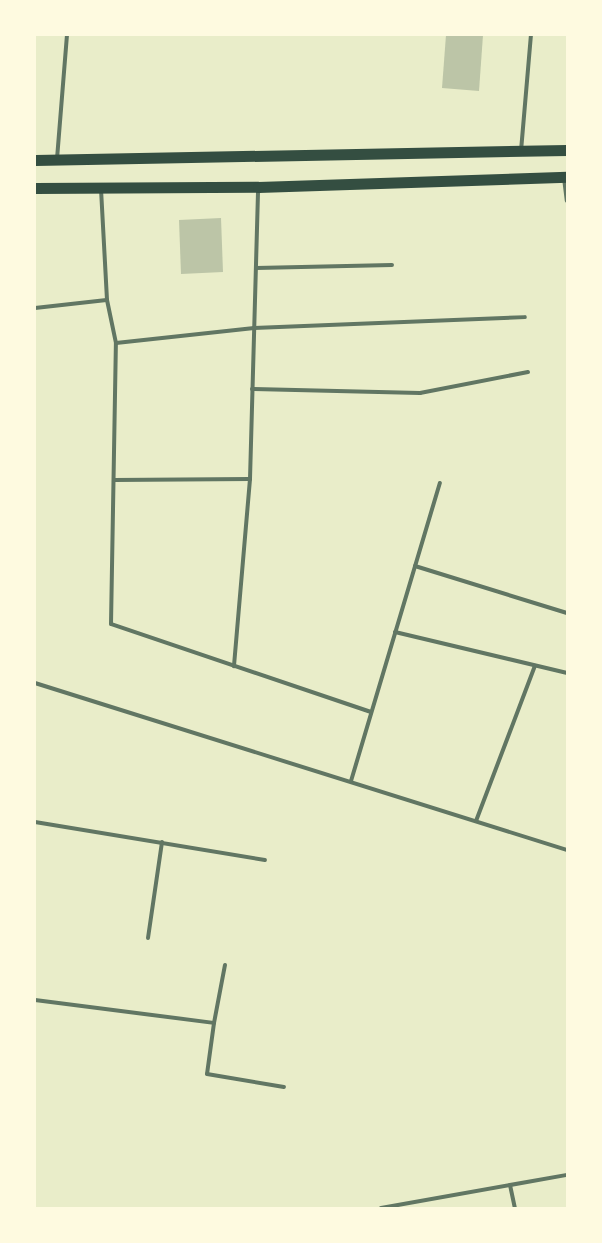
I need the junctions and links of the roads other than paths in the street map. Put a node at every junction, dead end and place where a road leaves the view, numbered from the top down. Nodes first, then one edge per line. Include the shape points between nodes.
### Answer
1 (67, 35) edge
2 (531, 35) edge
3 (567, 150) edge
4 (521, 151) junction
5 (35, 160) edge
6 (57, 160) junction
7 (565, 178) edge
8 (101, 187) junction
9 (258, 187) junction
10 (35, 188) edge
11 (567, 201) edge
12 (392, 265) dead end
13 (256, 268) junction
14 (107, 300) junction
15 (35, 308) edge
16 (525, 317) dead end
17 (254, 328) junction
18 (116, 343) junction
19 (528, 372) dead end
20 (252, 389) junction
21 (250, 479) junction
22 (114, 480) junction
23 (440, 483) dead end
24 (415, 566) junction
25 (567, 613) edge
26 (395, 632) junction
27 (234, 666) junction
28 (535, 666) junction
29 (567, 674) edge
30 (35, 683) edge
31 (371, 712) junction
32 (351, 781) junction
33 (476, 821) junction
34 (35, 822) edge
35 (162, 842) junction
36 (567, 850) edge
37 (265, 860) dead end
38 (148, 938) dead end
39 (225, 965) dead end
40 (35, 1000) edge
41 (214, 1023) junction
42 (284, 1087) dead end
43 (567, 1175) edge
44 (510, 1185) junction
45 (381, 1208) edge
46 (515, 1208) edge

1 - 6 street
2 - 4 street
3 - 4 highway
4 - 6 highway
5 - 6 highway
7 - 9 highway
7 - 11 street
8 - 9 highway
8 - 10 highway
8 - 14 street
9 - 13 street
12 - 13 street
13 - 17 street
14 - 15 street
14 - 18 street
16 - 17 street
17 - 18 street
17 - 20 street
18 - 22 street
19 - 20 street via 420,393
20 - 21 street
21 - 22 street
21 - 27 street
22 - 27 street via 111,624
23 - 24 street
24 - 25 street
24 - 26 street
26 - 28 street
26 - 31 street
27 - 31 street
28 - 29 street
28 - 33 street
30 - 32 street
31 - 32 street
32 - 33 street
33 - 36 street
34 - 35 street
35 - 37 street
35 - 38 street
39 - 41 street
40 - 41 street
41 - 42 street via 207,1074
43 - 44 street
44 - 45 street
44 - 46 street

